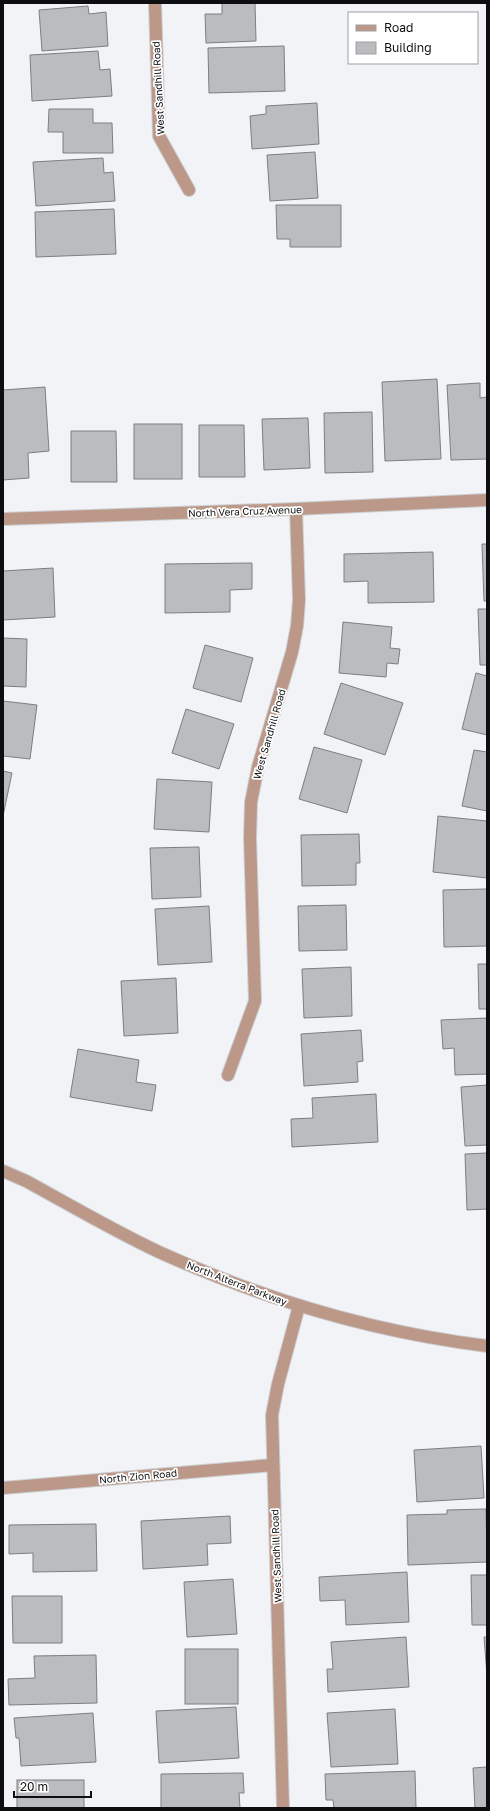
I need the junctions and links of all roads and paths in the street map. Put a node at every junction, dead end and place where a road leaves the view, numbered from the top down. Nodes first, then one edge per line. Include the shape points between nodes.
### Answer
1 (155, 3) edge
2 (188, 190) dead end
3 (487, 500) edge
4 (296, 509) junction
5 (3, 519) edge
6 (228, 1075) dead end
7 (3, 1171) edge
8 (299, 1306) junction
9 (487, 1346) edge
10 (273, 1465) junction
11 (3, 1488) edge
12 (283, 1808) edge

1 - 2 street, West Sandhill Road via 158,136
3 - 4 street, North Vera Cruz Avenue
4 - 5 street, North Vera Cruz Avenue
4 - 6 street, West Sandhill Road via 299,600 297,626 292,652 258,767 251,802 255,1001
7 - 8 street, North Alterra Parkway via 159,1252
8 - 9 street, North Alterra Parkway via 370,1327
8 - 10 street, West Sandhill Road via 272,1415
10 - 11 street, North Zion Road
10 - 12 street, West Sandhill Road

